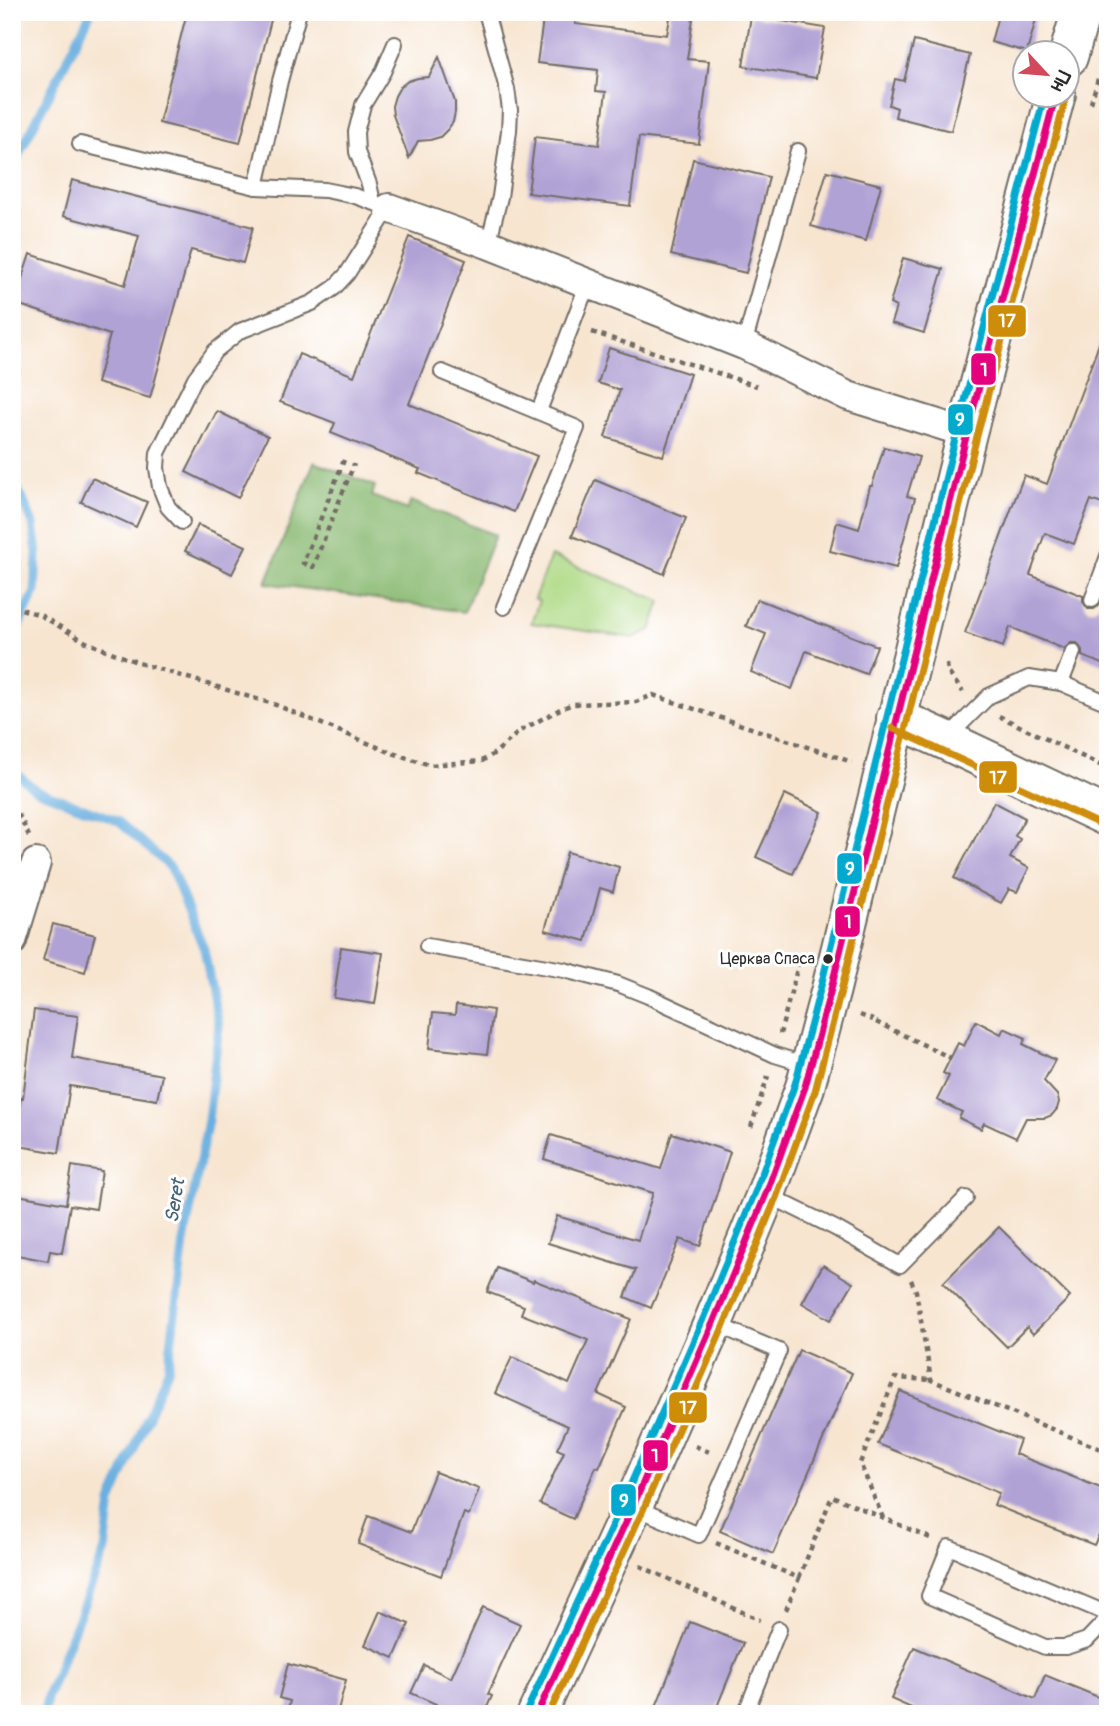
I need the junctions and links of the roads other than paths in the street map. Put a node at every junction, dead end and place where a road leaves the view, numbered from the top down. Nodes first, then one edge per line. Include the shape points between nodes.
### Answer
1 (299, 12) edge
2 (486, 12) edge
3 (1081, 12) edge
4 (395, 44) dead end
5 (1084, 63) edge
6 (1071, 108) edge
7 (80, 144) dead end
8 (798, 151) dead end
9 (256, 187) junction
10 (381, 205) junction
11 (488, 244) junction
12 (588, 283) junction
13 (744, 345) junction
14 (442, 372) dead end
15 (539, 411) junction
16 (967, 433) junction
17 (182, 522) dead end
18 (1108, 556) edge
19 (1092, 600) dead end
20 (504, 607) dead end
21 (1073, 652) dead end
22 (1061, 683) junction
23 (1108, 703) edge
24 (896, 718) junction
25 (945, 740) junction
26 (1108, 817) edge
27 (36, 863) dead end
28 (12, 941) edge
29 (427, 946) dead end
30 (811, 1066) junction
31 (766, 1194) junction
32 (966, 1198) dead end
33 (713, 1323) junction
34 (633, 1506) junction
35 (1108, 1616) edge
36 (779, 1629) road end
37 (537, 1714) edge
38 (745, 1714) edge

1 - 9 lane
2 - 11 lane via 510,110 500,197
3 - 5 main road
4 - 10 lane via 363,105 356,132 357,152
6 - 16 main road
7 - 9 lane
8 - 13 lane
9 - 10 lane via 326,190
10 - 11 street
10 - 17 lane via 347,274 334,288 312,303 240,331 215,351 195,378 158,453 160,487 168,507
11 - 12 street
12 - 13 street
12 - 15 lane
13 - 16 street via 848,396
14 - 15 lane
15 - 20 lane via 578,428
16 - 24 main road
18 - 19 lane
21 - 22 lane
22 - 23 lane
22 - 25 lane via 1029,678 989,696
24 - 25 main road
24 - 30 main road
25 - 26 main road
27 - 28 street
29 - 30 lane via 618,984 775,1055
30 - 31 main road
31 - 32 lane via 900,1265
31 - 33 main road
33 - 34 main road
33 - 34 lane via 779,1351 699,1535
34 - 37 main road
35 - 35 lane via 1087,1640 1045,1647 929,1596 949,1547
36 - 38 lane

